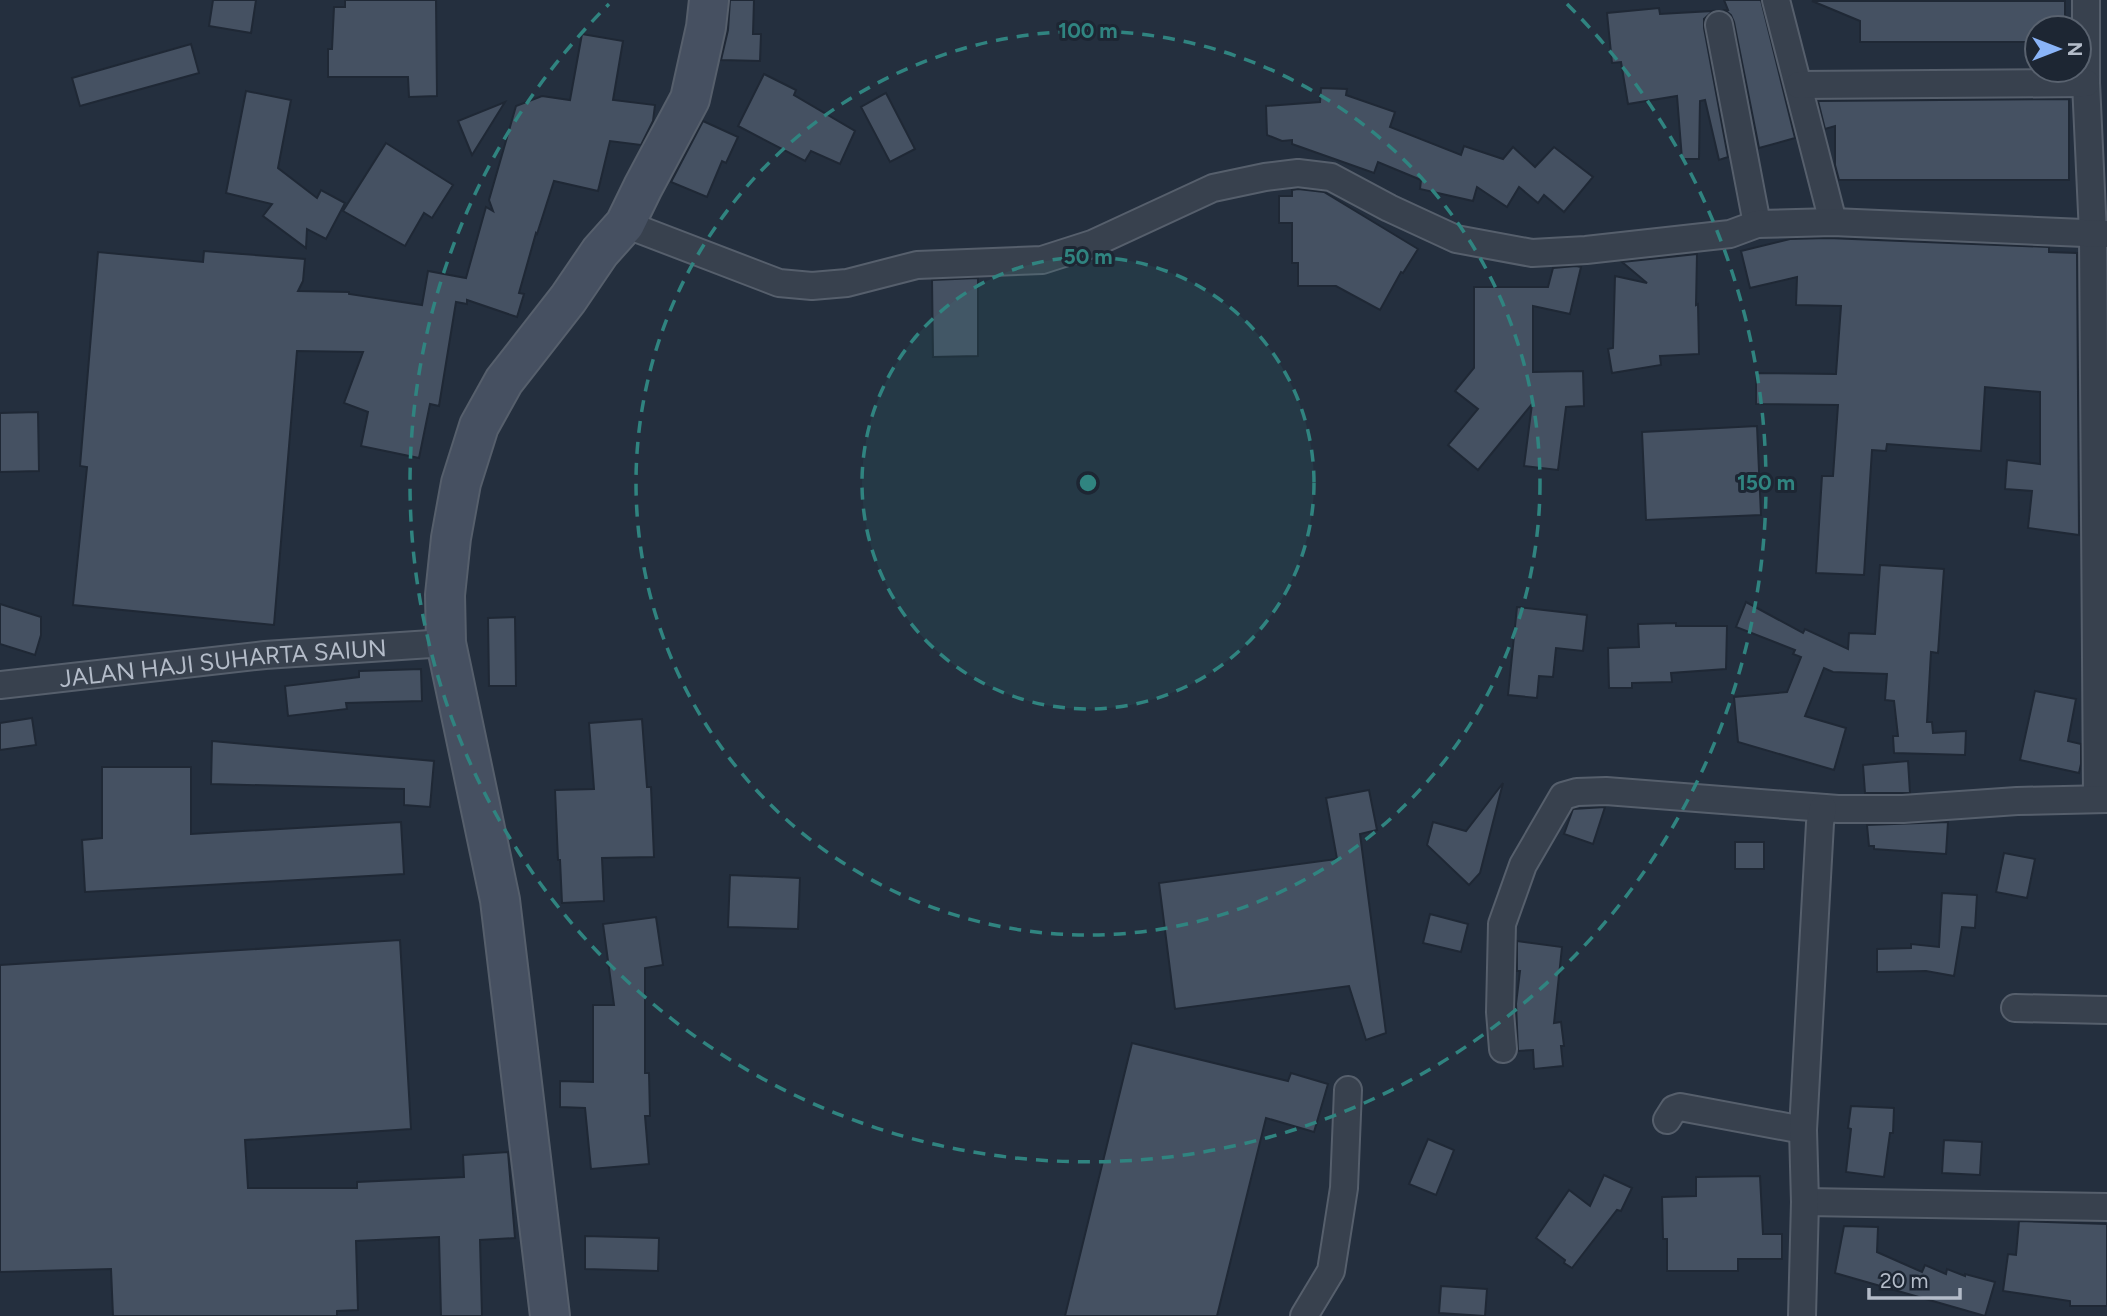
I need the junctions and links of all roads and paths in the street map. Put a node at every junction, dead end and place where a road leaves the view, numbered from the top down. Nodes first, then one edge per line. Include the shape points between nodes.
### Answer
1 (709, 0) edge
2 (1776, 0) edge
3 (1719, 25) dead end
4 (2023, 83) edge
5 (2086, 84) edge
6 (1799, 85) junction
7 (1833, 222) junction
8 (625, 224) junction
9 (1757, 224) junction
10 (2100, 234) edge
11 (446, 643) junction
12 (0, 685) edge
13 (2102, 799) edge
14 (1823, 808) junction
15 (2015, 1008) dead end
16 (2107, 1010) edge
17 (1503, 1049) dead end
18 (1348, 1090) dead end
19 (1667, 1120) dead end
20 (1803, 1130) junction
21 (1805, 1202) junction
22 (2107, 1207) edge
23 (550, 1316) edge
24 (1304, 1316) edge
25 (1802, 1316) edge

1 - 8 street via 690,99
2 - 6 street
3 - 9 street
4 - 6 street
5 - 10 street
6 - 7 street
7 - 9 street
7 - 10 street
8 - 9 street via 779,284 812,286 847,283 917,265 1042,260 1092,244 1213,188 1297,173 1331,177 1456,239 1532,253 1730,234
8 - 11 street via 504,381 479,426 461,483 451,538
10 - 13 street
11 - 12 street, JALAN HAJI SUHARTA SAIUN via 265,655
11 - 23 street via 500,900
13 - 14 street via 1903,809
14 - 17 street via 1606,791 1563,796 1523,864 1502,924
14 - 20 street
15 - 16 street
18 - 24 street via 1344,1188 1331,1271
19 - 20 street via 1680,1107
20 - 21 street
21 - 22 street
21 - 25 street

